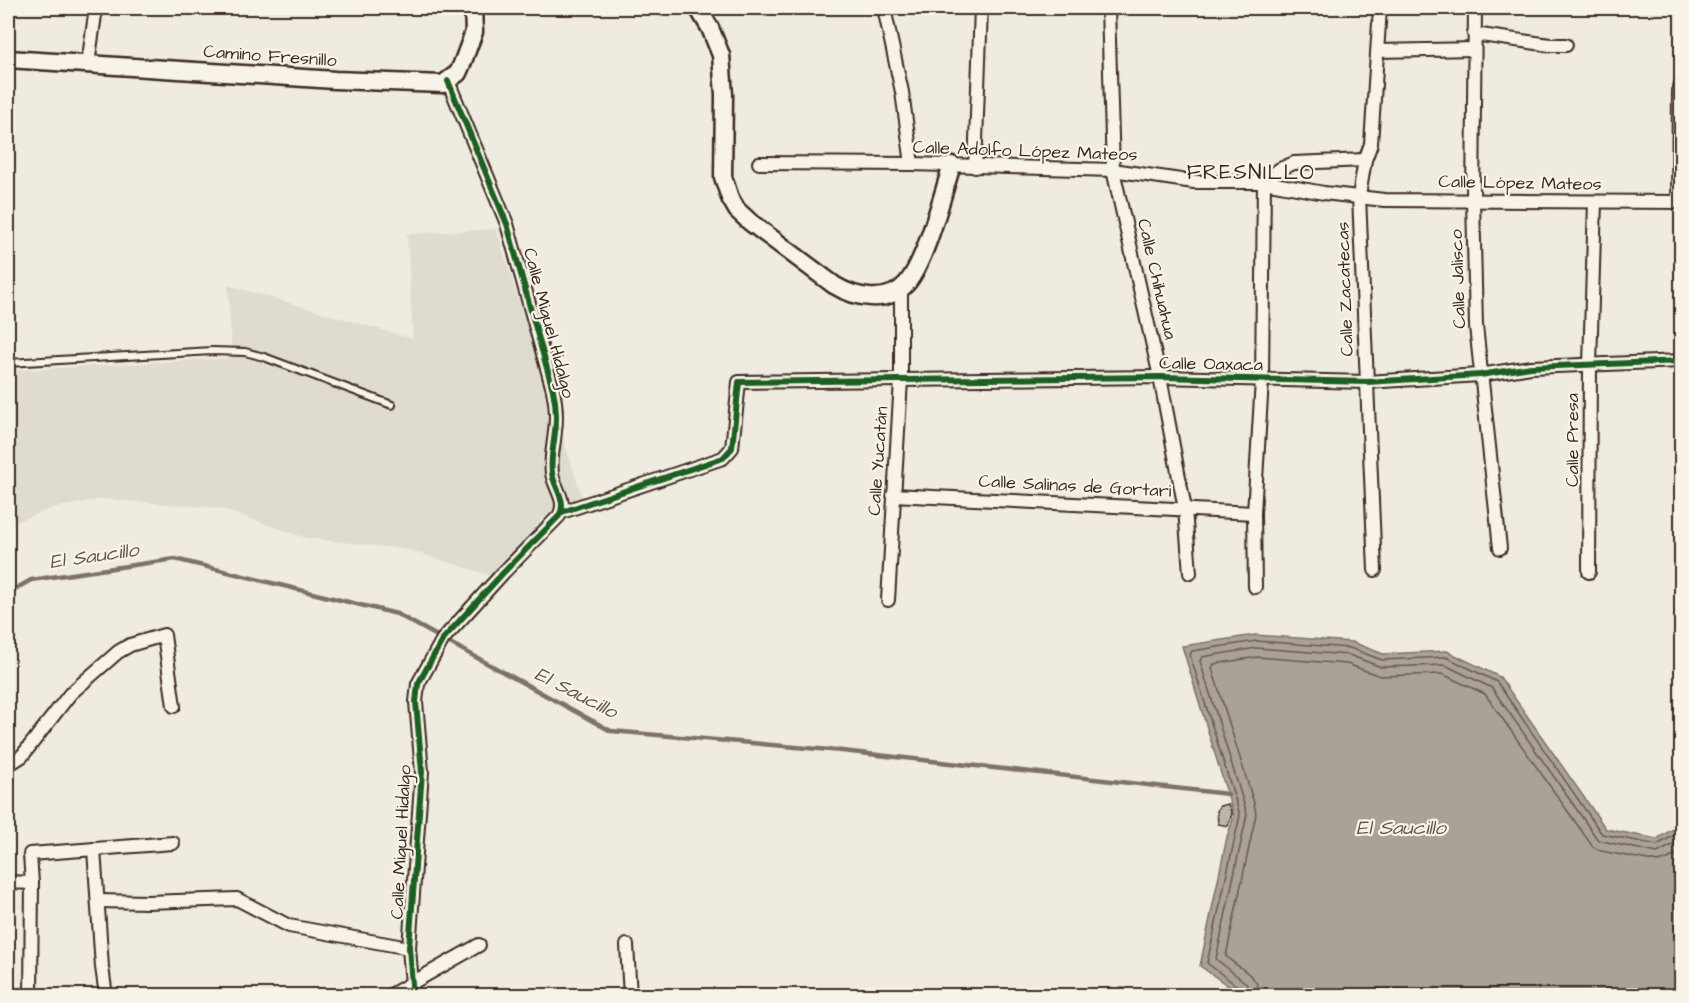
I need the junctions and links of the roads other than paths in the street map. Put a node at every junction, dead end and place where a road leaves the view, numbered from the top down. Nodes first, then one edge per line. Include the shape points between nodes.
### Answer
1 (96, 8) edge
2 (473, 8) edge
3 (698, 8) edge
4 (884, 8) edge
5 (981, 8) edge
6 (1108, 8) edge
7 (1380, 8) edge
8 (1475, 8) edge
9 (1474, 34) junction
10 (1566, 45) dead end
11 (1474, 50) junction
12 (1378, 51) junction
13 (8, 59) edge
14 (88, 64) junction
15 (448, 81) junction
16 (1682, 81) edge
17 (1365, 160) junction
18 (759, 163) dead end
19 (912, 164) junction
20 (952, 165) junction
21 (975, 167) junction
22 (1113, 170) junction
23 (1264, 182) junction
24 (1359, 196) junction
25 (1473, 199) junction
26 (1595, 202) junction
27 (1680, 202) edge
28 (901, 288) junction
29 (1682, 361) edge
30 (8, 363) edge
31 (1590, 364) junction
32 (1480, 375) junction
33 (1160, 377) junction
34 (901, 380) junction
35 (1262, 380) junction
36 (1366, 382) junction
37 (392, 405) dead end
38 (893, 495) junction
39 (1185, 509) junction
40 (562, 512) junction
41 (1254, 513) junction
42 (1500, 548) dead end
43 (1376, 570) dead end
44 (1589, 572) dead end
45 (1190, 573) dead end
46 (1255, 587) dead end
47 (888, 600) dead end
48 (174, 706) dead end
49 (8, 765) edge
50 (173, 843) dead end
51 (94, 849) junction
52 (8, 882) edge
53 (32, 883) junction
54 (98, 901) junction
55 (479, 945) dead end
56 (627, 945) dead end
57 (409, 948) junction
58 (412, 982) junction
59 (31, 996) edge
60 (106, 996) edge
61 (389, 996) edge
62 (412, 996) edge
63 (630, 996) edge

1 - 14 street
2 - 15 street via 474,32 458,74
3 - 28 street via 721,55 723,177 738,210 848,294 872,298
4 - 19 street
5 - 21 street
6 - 22 street, Calle Chihuahua
7 - 12 street, Calle Zacatecas
8 - 9 street, Calle Jalisco
9 - 10 street
9 - 11 street, Calle Jalisco
11 - 12 street
11 - 25 street, Calle Jalisco
12 - 17 street, Calle Zacatecas via 1371,144
13 - 14 street, Camino Fresnillo
14 - 15 street, Camino Fresnillo via 346,80 436,84
15 - 40 street, Calle Miguel Hidalgo via 507,224 553,390 556,407 550,463 563,502
16 - 27 street
17 - 23 street via 1294,163
17 - 24 street, Calle Zacatecas
18 - 19 street, Calle Adolfo López Mateos
19 - 20 street, Calle Adolfo López Mateos
20 - 21 street, Calle Adolfo López Mateos
20 - 28 street via 921,256
21 - 22 street, Calle Adolfo López Mateos
22 - 23 street, Calle Adolfo López Mateos via 1194,182
22 - 33 street, Calle Chihuahua
23 - 24 street, Calle Adolfo López Mateos
23 - 35 street
24 - 25 street, Calle López Mateos via 1384,200
24 - 36 street, Calle Zacatecas
25 - 26 street, Calle López Mateos
25 - 32 street, Calle Jalisco
26 - 27 street, Calle López Mateos
26 - 31 street, Calle Presa
28 - 34 street, Calle Yucatán
29 - 31 street, Calle Oaxaca
30 - 37 lane via 246,352
31 - 32 street, Calle Oaxaca
31 - 44 street, Calle Presa
32 - 36 street, Calle Oaxaca
32 - 42 street, Calle Jalisco
33 - 34 street, Calle Oaxaca
33 - 35 street, Calle Oaxaca
33 - 39 street, Calle Chihuahua
34 - 38 street, Calle Yucatán
34 - 40 street, Calle Oaxaca via 739,382 732,448 723,458
35 - 36 street, Calle Oaxaca
35 - 41 street
36 - 43 street, Calle Zacatecas
38 - 39 street, Calle Salinas de Gortari
38 - 47 street, Calle Yucatán
39 - 41 street, Calle Salinas de Gortari
39 - 45 street, Calle Chihuahua
40 - 57 street, Calle Miguel Hidalgo via 443,639 418,684 422,772
41 - 46 street
48 - 49 street via 164,635 130,645 70,694 22,756
50 - 51 street
51 - 53 street via 30,854
51 - 54 street
52 - 53 street
53 - 59 street
54 - 57 street via 237,899 289,926
54 - 60 street
55 - 58 street
56 - 63 street
57 - 58 street, Calle Miguel Hidalgo
58 - 61 street
58 - 62 street, Calle Miguel Hidalgo

